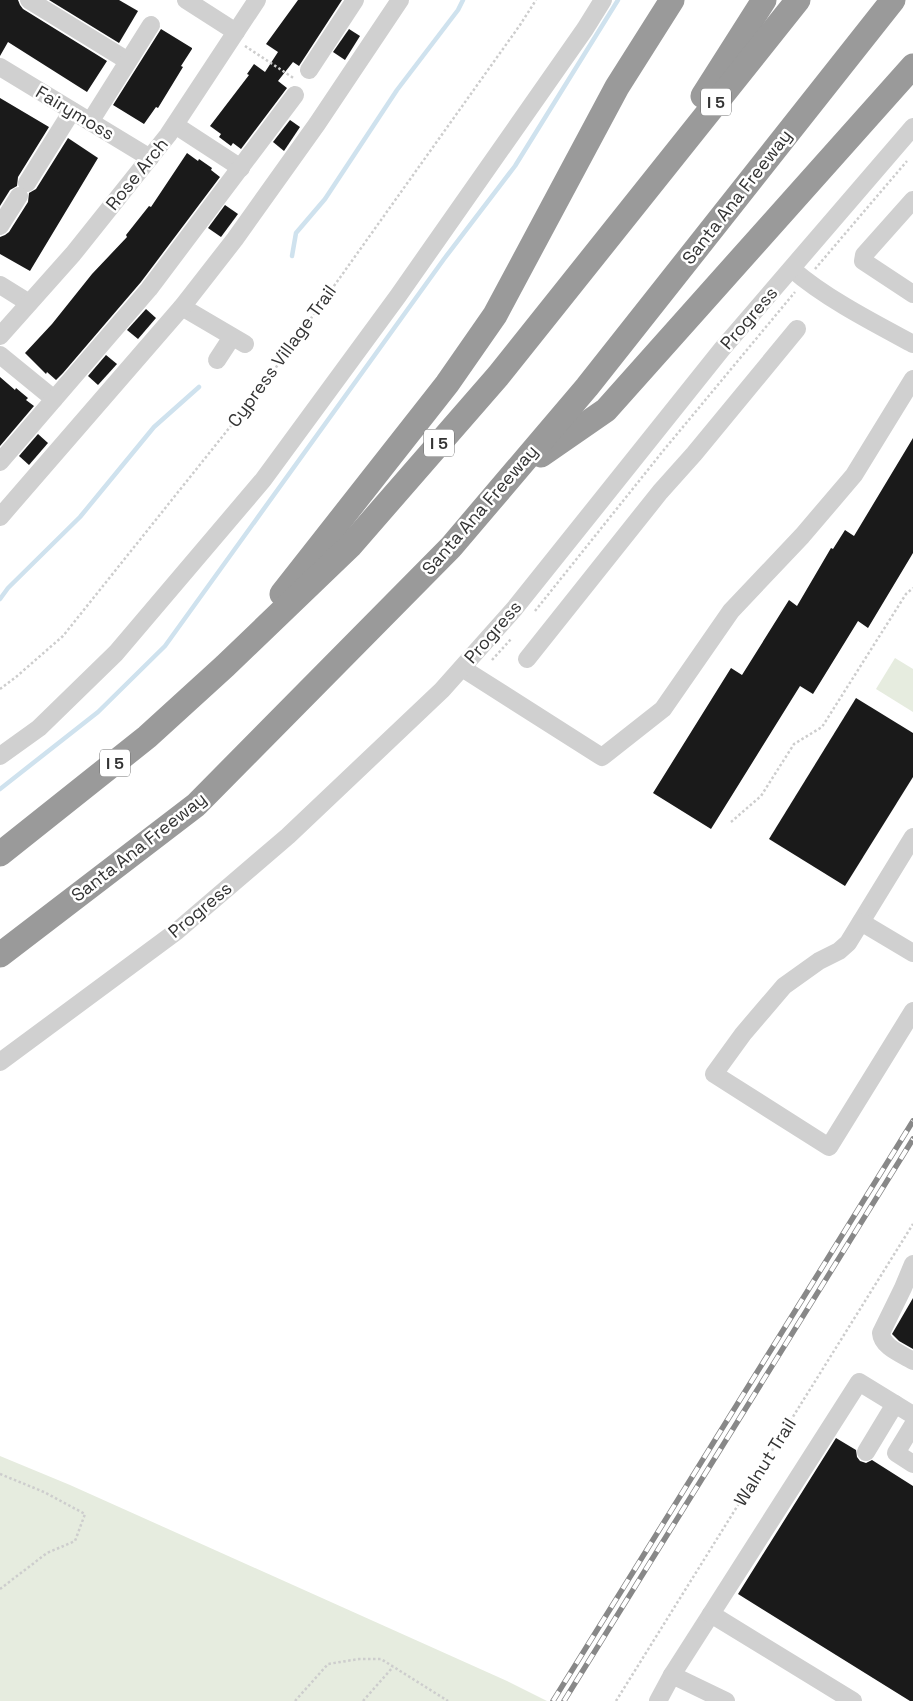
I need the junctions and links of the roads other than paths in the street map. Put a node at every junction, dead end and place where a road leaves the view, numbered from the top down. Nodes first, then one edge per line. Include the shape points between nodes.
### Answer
1 (29, 0) edge
2 (186, 0) edge
3 (257, 0) edge
4 (355, 0) edge
5 (400, 0) edge
6 (603, 0) edge
7 (672, 0) edge
8 (764, 0) edge
9 (798, 0) edge
10 (893, 1) edge
11 (151, 25) dead end
12 (234, 34) junction
13 (128, 61) junction
14 (913, 66) edge
15 (0, 67) edge
16 (72, 111) junction
17 (90, 122) junction
18 (175, 125) junction
19 (913, 127) edge
20 (150, 158) junction
21 (241, 168) junction
22 (913, 200) edge
23 (635, 204) junction
24 (0, 226) edge
25 (792, 269) junction
26 (0, 285) edge
27 (913, 294) edge
28 (30, 303) junction
29 (182, 307) junction
30 (797, 329) dead end
31 (0, 336) edge
32 (913, 344) edge
33 (0, 355) edge
34 (217, 360) dead end
35 (913, 379) edge
36 (54, 399) junction
37 (0, 462) edge
38 (512, 475) junction
39 (0, 517) edge
40 (528, 659) dead end
41 (225, 666) junction
42 (462, 668) junction
43 (0, 756) edge
44 (913, 837) edge
45 (0, 854) edge
46 (861, 922) junction
47 (913, 953) edge
48 (0, 955) edge
49 (913, 1011) edge
50 (0, 1062) edge
51 (913, 1264) edge
52 (913, 1361) edge
53 (895, 1404) junction
54 (913, 1415) edge
55 (913, 1426) edge
56 (866, 1452) dead end
57 (913, 1464) edge
58 (711, 1614) junction
59 (672, 1675) junction
60 (658, 1701) edge
61 (726, 1701) edge
62 (853, 1701) edge

1 - 13 street
2 - 12 street
3 - 12 street, Rose Arch
4 - 21 street
5 - 29 street via 317,124
6 - 43 street via 586,29 398,296 263,480 116,653 39,728
7 - 41 highway via 617,87 495,315 447,384
8 - 23 highway
9 - 23 highway, I 5
10 - 38 highway, Santa Ana Freeway via 587,388
11 - 13 street
12 - 18 street, Rose Arch
13 - 17 street
14 - 38 highway via 606,410
15 - 16 street, Fairymoss
16 - 17 street, Fairymoss
16 - 24 street
17 - 20 street, Fairymoss
18 - 20 street, Rose Arch
18 - 21 street
19 - 25 street, Progress
20 - 28 street, Rose Arch
21 - 36 street via 149,289
22 - 27 street via 864,254 863,260
23 - 41 highway, I 5 via 498,376 350,546
25 - 32 street via 876,325
25 - 42 street, Progress via 722,349 515,608
26 - 28 street
28 - 31 street, Rose Arch
29 - 34 street via 238,340
29 - 39 street
30 - 40 street via 660,492
33 - 36 street
35 - 42 street via 854,475 731,611 663,709 602,757
36 - 37 street
38 - 48 highway, Santa Ana Freeway via 451,547 196,805
41 - 45 highway, I 5 via 147,737
42 - 50 street, Progress via 288,836 176,931
44 - 46 street
46 - 47 street
46 - 49 street via 839,951 784,986 714,1074 829,1147
51 - 52 street via 881,1333 885,1343
53 - 54 street
53 - 56 street
53 - 58 street via 859,1382
55 - 57 street via 896,1454
58 - 59 street
58 - 62 street
59 - 60 street
59 - 61 street

